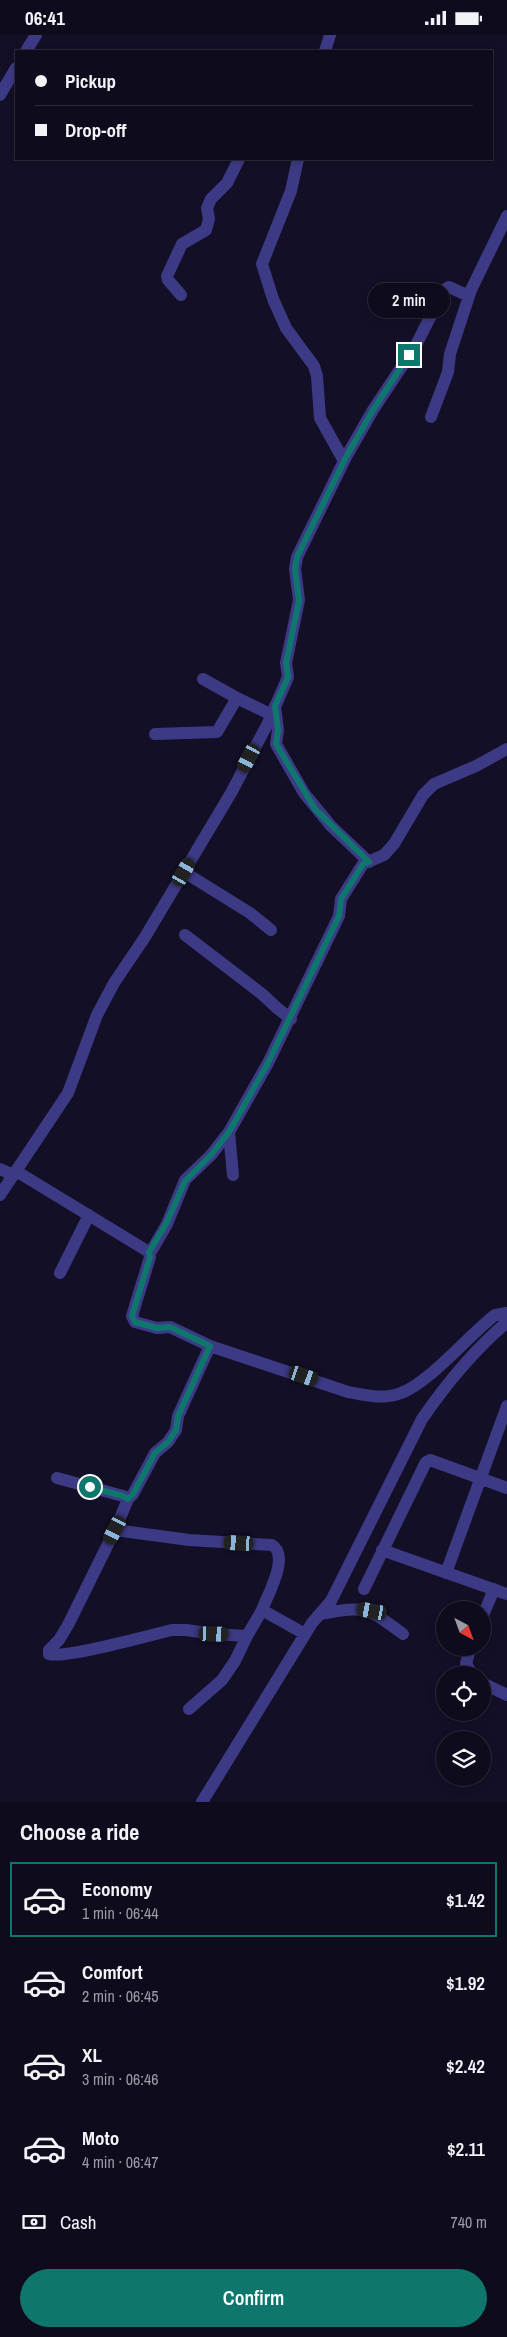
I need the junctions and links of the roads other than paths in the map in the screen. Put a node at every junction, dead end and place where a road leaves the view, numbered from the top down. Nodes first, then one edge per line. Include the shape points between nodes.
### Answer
1 (36, 35) edge
2 (330, 35) edge
3 (27, 50) edge
4 (325, 50) edge
5 (15, 69) edge
6 (0, 95) edge
7 (238, 160) edge
8 (298, 160) edge
9 (507, 216) edge
10 (181, 295) dead end
11 (469, 296) junction
12 (431, 417) dead end
13 (344, 461) junction
14 (203, 679) dead end
15 (237, 698) junction
16 (273, 710) junction
17 (155, 734) dead end
18 (507, 749) edge
19 (369, 862) junction
20 (184, 872) junction
21 (270, 930) dead end
22 (185, 935) dead end
23 (291, 1019) junction
24 (229, 1132) junction
25 (0, 1169) edge
26 (14, 1173) junction
27 (234, 1175) dead end
28 (0, 1195) edge
29 (89, 1215) junction
30 (149, 1252) junction
31 (60, 1273) dead end
32 (507, 1313) edge
33 (507, 1322) edge
34 (210, 1346) junction
35 (507, 1407) edge
36 (57, 1478) dead end
37 (480, 1479) junction
38 (507, 1488) edge
39 (128, 1499) junction
40 (115, 1530) junction
41 (382, 1550) junction
42 (446, 1573) junction
43 (364, 1589) dead end
44 (494, 1589) junction
45 (507, 1594) edge
46 (489, 1601) edge
47 (262, 1610) junction
48 (320, 1614) junction
49 (305, 1634) junction
50 (403, 1634) dead end
51 (247, 1637) junction
52 (491, 1687) edge
53 (507, 1695) edge
54 (189, 1709) dead end
55 (202, 1802) edge

1 - 3 street
2 - 4 street
5 - 6 street
7 - 10 street via 227,183 209,203 210,219 206,230 182,244 167,276
8 - 13 street via 291,191 262,264 286,328 314,366 320,418
9 - 11 street
11 - 12 street via 450,354 448,372
11 - 13 street via 449,287 444,289 416,345
13 - 16 street via 297,557 295,569 299,601 286,663 288,677
14 - 15 street
15 - 16 street
15 - 17 street via 217,732
16 - 19 street via 278,730 276,744 304,793 331,826
16 - 20 street via 231,793
18 - 19 street via 434,783 394,844 384,855
19 - 23 street via 363,864 341,899 339,916
20 - 21 street via 250,913
20 - 26 street via 97,1015 68,1093
22 - 23 street
23 - 24 street
24 - 27 street
24 - 30 street via 185,1181
25 - 26 street
26 - 28 street
26 - 29 street
29 - 30 street
29 - 31 street
30 - 34 street via 132,1316 135,1322 157,1328 170,1327
32 - 34 street via 495,1315 417,1384 400,1393 371,1397
33 - 48 street via 436,1397 331,1601
34 - 39 street via 178,1416 176,1430 155,1453
35 - 37 street
36 - 39 street
37 - 38 street
37 - 41 street via 430,1460 426,1462
37 - 42 street
39 - 40 street
40 - 47 street via 189,1540 272,1545 280,1555 278,1570
40 - 51 street via 68,1625 49,1654 72,1653 172,1630
41 - 42 street
41 - 43 street
42 - 44 street
44 - 45 street
44 - 46 street
47 - 49 street
47 - 51 street
48 - 49 street
48 - 50 street via 355,1608 372,1611
49 - 55 street
51 - 54 street via 222,1680
52 - 53 street

